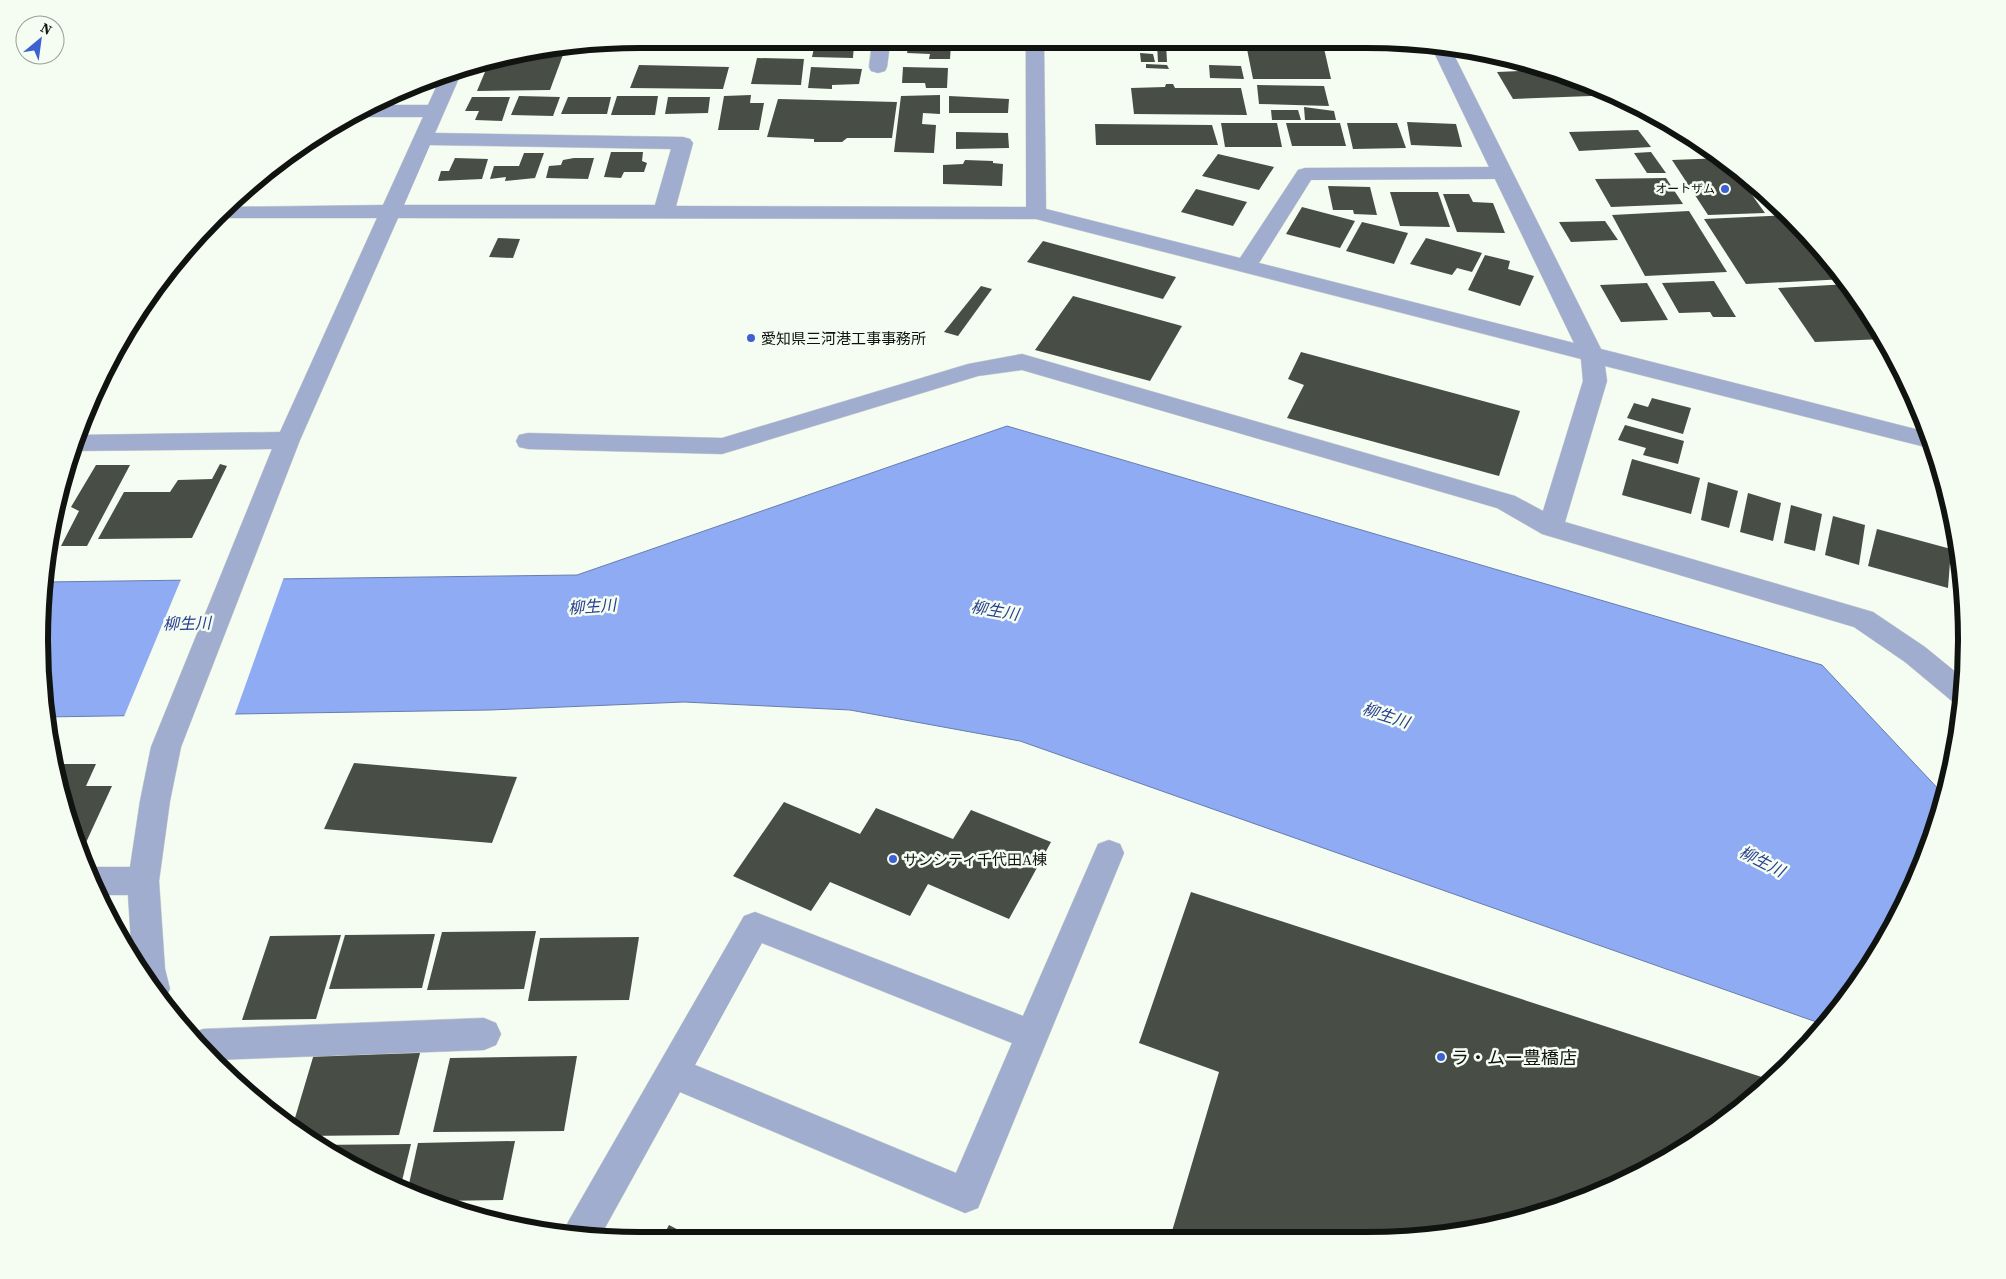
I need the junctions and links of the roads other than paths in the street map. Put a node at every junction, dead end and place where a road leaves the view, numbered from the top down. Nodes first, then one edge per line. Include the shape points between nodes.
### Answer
1 (880, 48) edge
2 (1035, 48) edge
3 (1442, 53) edge
4 (878, 67) dead end
5 (450, 79) edge
6 (374, 111) edge
7 (436, 111) junction
8 (423, 140) junction
9 (1502, 173) junction
10 (392, 211) junction
11 (664, 212) junction
12 (229, 213) edge
13 (1036, 213) junction
14 (1246, 266) junction
15 (1592, 355) junction
16 (1923, 439) edge
17 (288, 440) junction
18 (528, 441) dead end
19 (81, 443) edge
20 (1551, 526) junction
21 (1956, 688) edge
22 (1109, 853) dead end
23 (143, 880) junction
24 (100, 881) edge
25 (150, 972) edge
26 (484, 1034) dead end
27 (1033, 1036) junction
28 (208, 1045) edge
29 (673, 1072) junction
30 (585, 1228) edge

1 - 4 street
2 - 13 street
3 - 9 street
5 - 7 street
6 - 7 street
7 - 8 street
8 - 10 street
8 - 11 street via 683,143
9 - 14 street via 1305,174
9 - 15 street
10 - 11 street
10 - 12 street
10 - 17 street
11 - 13 street
13 - 14 street
14 - 15 street
15 - 16 street
15 - 20 street via 1595,381
17 - 19 street
17 - 23 street via 166,747
18 - 20 street via 722,446 976,369 1022,362 1506,502
20 - 21 street via 1863,619 1906,647
22 - 27 street
23 - 24 street
23 - 25 street
26 - 28 street
27 - 29 street via 755,926
27 - 29 street via 965,1196
29 - 30 street

